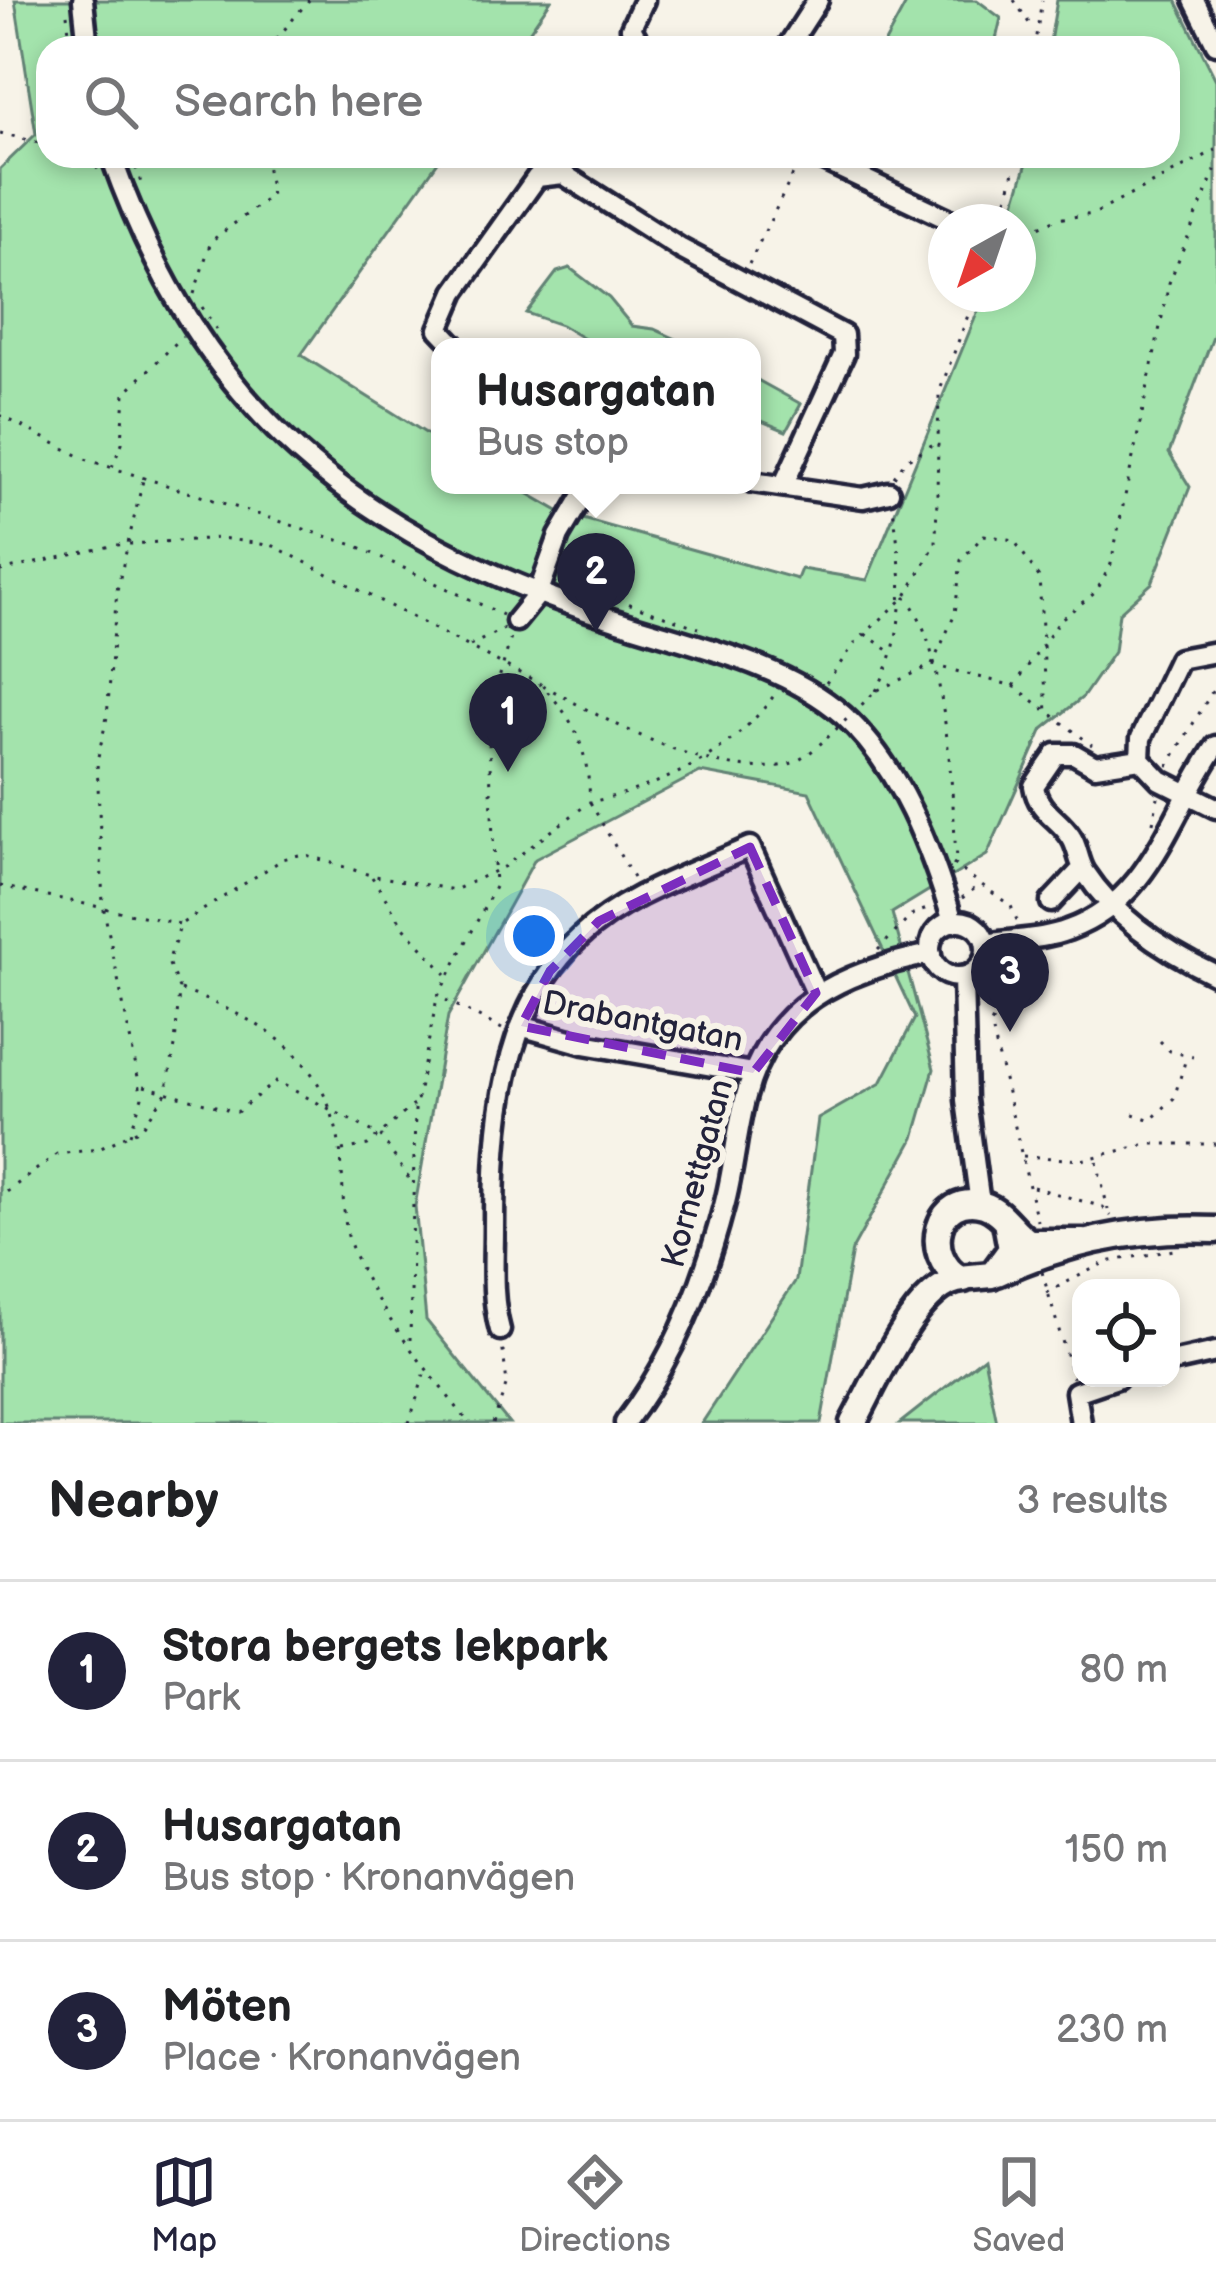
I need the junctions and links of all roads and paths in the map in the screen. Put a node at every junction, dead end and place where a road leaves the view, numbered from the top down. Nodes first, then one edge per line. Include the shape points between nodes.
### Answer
1 (83, 0) edge
2 (309, 0) edge
3 (644, 0) edge
4 (818, 0) edge
5 (1014, 0) edge
6 (1042, 0) edge
7 (1204, 8) edge
8 (1035, 33) junction
9 (87, 36) edge
10 (279, 36) edge
11 (633, 36) edge
12 (795, 36) edge
13 (1035, 36) edge
14 (1216, 44) edge
15 (0, 133) edge
16 (36, 142) edge
17 (1216, 150) edge
18 (116, 168) edge
19 (136, 168) edge
20 (268, 168) edge
21 (796, 168) edge
22 (840, 168) edge
23 (1015, 168) edge
24 (1216, 168) edge
25 (146, 197) dead end
26 (1006, 204) edge
27 (928, 209) edge
28 (1036, 228) edge
29 (183, 276) dead end
30 (740, 282) junction
31 (194, 295) junction
32 (969, 312) edge
33 (445, 338) edge
34 (176, 341) dead end
35 (226, 343) dead end
36 (0, 416) edge
37 (938, 441) junction
38 (111, 467) junction
39 (144, 476) junction
40 (761, 483) edge
41 (783, 486) junction
42 (890, 492) junction
43 (586, 494) edge
44 (125, 544) junction
45 (0, 572) edge
46 (541, 584) junction
47 (905, 597) junction
48 (516, 621) junction
49 (703, 629) dead end
50 (865, 634) junction
51 (1044, 644) junction
52 (469, 646) junction
53 (1216, 652) edge
54 (892, 653) junction
55 (503, 664) junction
56 (932, 665) junction
57 (813, 675) dead end
58 (786, 680) junction
59 (539, 683) junction
60 (1216, 685) edge
61 (1014, 686) junction
62 (876, 691) junction
63 (1047, 713) junction
64 (1216, 746) edge
65 (709, 759) junction
66 (1131, 760) junction
67 (1160, 780) junction
68 (1188, 794) junction
69 (590, 802) junction
70 (1216, 808) edge
71 (1152, 826) dead end
72 (956, 867) dead end
73 (1082, 869) junction
74 (497, 870) junction
75 (370, 875) junction
76 (981, 884) dead end
77 (0, 886) edge
78 (641, 896) junction
79 (1051, 902) dead end
80 (103, 905) junction
81 (1113, 906) junction
82 (951, 913) junction
83 (182, 924) junction
84 (1036, 926) dead end
85 (1020, 928) dead end
86 (986, 944) junction
87 (931, 954) junction
88 (869, 957) dead end
89 (447, 975) junction
90 (1216, 975) edge
91 (962, 977) junction
92 (179, 989) junction
93 (816, 993) junction
94 (438, 996) junction
95 (519, 1032) junction
96 (991, 1035) dead end
97 (1160, 1041) dead end
98 (1171, 1051) junction
99 (1168, 1059) dead end
100 (753, 1072) junction
101 (141, 1087) junction
102 (166, 1093) junction
103 (416, 1102) junction
104 (331, 1112) junction
105 (1156, 1119) dead end
106 (130, 1134) junction
107 (381, 1136) junction
108 (1216, 1144) edge
109 (340, 1150) junction
110 (1023, 1156) junction
111 (1096, 1158) junction
112 (412, 1183) junction
113 (1030, 1186) junction
114 (0, 1197) edge
115 (980, 1204) junction
116 (1006, 1222) junction
117 (1216, 1229) edge
118 (1040, 1234) dead end
119 (936, 1235) junction
120 (1083, 1242) junction
121 (1174, 1250) dead end
122 (1042, 1265) dead end
123 (992, 1275) junction
124 (964, 1279) junction
125 (1046, 1294) junction
126 (500, 1330) joint
127 (410, 1340) junction
128 (899, 1342) junction
129 (1216, 1352) edge
130 (1180, 1360) edge
131 (427, 1368) junction
132 (1091, 1387) edge
133 (1076, 1392) junction
134 (409, 1423) edge
135 (469, 1423) edge
136 (493, 1423) edge
137 (625, 1423) edge
138 (853, 1423) edge
139 (1081, 1423) edge

1 - 9 street
2 - 10 path
3 - 11 street via 631,20
4 - 12 street
5 - 8 path
6 - 8 path
7 - 14 street
8 - 13 path
15 - 16 path
17 - 28 path via 1094,214
18 - 46 street via 171,293 214,360 290,446 391,524 488,575
19 - 25 path
20 - 31 path via 271,196 211,241
21 - 30 path
22 - 27 street
23 - 26 path
24 - 51 path via 1168,283 1111,564 1096,592
29 - 31 path
30 - 33 street via 550,172 537,177 440,319
30 - 41 street via 835,327 846,343
31 - 35 path
32 - 37 path via 942,380
34 - 38 path via 125,394 122,443
36 - 38 path
37 - 42 path via 897,469
37 - 47 path via 939,536
38 - 39 path
39 - 44 path
39 - 48 path via 357,546
40 - 41 street
41 - 42 street via 862,498
42 - 47 path
43 - 46 street
44 - 45 path
44 - 52 path via 221,538 274,546
44 - 80 path via 97,761
46 - 48 street
46 - 49 path
46 - 58 street
47 - 50 path
47 - 54 path
47 - 56 path
48 - 52 path
48 - 55 path
50 - 54 path
50 - 57 path via 826,684
51 - 56 path via 1039,577 1014,540 984,535 961,560 955,614
51 - 61 path
51 - 63 path
52 - 55 path
53 - 66 street via 1180,659
54 - 62 path
55 - 59 path
55 - 74 path via 488,716
56 - 61 path
56 - 62 path
56 - 72 path
58 - 65 path
58 - 82 street via 823,700 877,752
59 - 65 path via 635,736
59 - 69 path via 585,747
60 - 67 path
61 - 63 path
62 - 65 path, bridge via 788,765
63 - 66 path
64 - 68 street
65 - 69 path
66 - 67 street
66 - 73 street via 1095,766 1056,754 1034,786 1036,802 1072,838
67 - 68 street
67 - 71 path
68 - 70 street
68 - 81 street via 1148,869
69 - 74 path
69 - 78 path
73 - 79 street
73 - 81 street
74 - 75 path via 455,890
74 - 89 path
75 - 83 path via 303,854 283,859
75 - 89 path
76 - 82 path
77 - 80 path
78 - 93 street, Drabantgatan via 750,847
78 - 95 street, Drabantgatan via 565,952
80 - 83 path
80 - 101 path
81 - 86 street via 1069,930
81 - 90 street
82 - 86 street
82 - 87 street
82 - 88 path via 913,914
83 - 92 path via 168,962
84 - 85 path
86 - 91 street via 979,968
87 - 91 street via 945,974
87 - 93 street, Kornettgatan via 861,970
89 - 94 path
91 - 115 street
92 - 102 path
92 - 104 path via 256,1019 282,1039
93 - 100 street, Kornettgatan via 780,1026
94 - 95 path
94 - 103 path
95 - 100 street, Drabantgatan
95 - 126 street, Drabantgatan via 494,1165
96 - 110 path
97 - 98 path
98 - 99 path
98 - 105 path via 1190,1056 1174,1098 1151,1120 1132,1115 1153,1121
100 - 137 street, Kornettgatan via 723,1212 682,1330
101 - 102 path
101 - 106 path
102 - 104 path via 237,1112 276,1081
102 - 106 path
103 - 107 path
103 - 112 path
104 - 107 path
104 - 109 path
106 - 114 path via 99,1149 57,1154
107 - 109 path
107 - 112 path
108 - 111 path via 1147,1144
109 - 127 path via 350,1244 372,1291
110 - 111 path
110 - 113 path
111 - 113 path via 1110,1215
112 - 127 path
113 - 118 path
115 - 116 main road
115 - 119 main road via 949,1212
116 - 120 main road via 1034,1243
116 - 123 main road via 1011,1249
117 - 120 main road
119 - 124 main road via 940,1261
119 - 128 main road
120 - 123 main road
121 - 125 path via 1106,1262
122 - 125 path
123 - 124 main road
124 - 128 main road via 930,1292
125 - 133 path
126 - 136 path via 507,1383
127 - 131 path
128 - 138 main road
129 - 130 street
131 - 134 path
131 - 135 path
132 - 133 street
133 - 139 street

